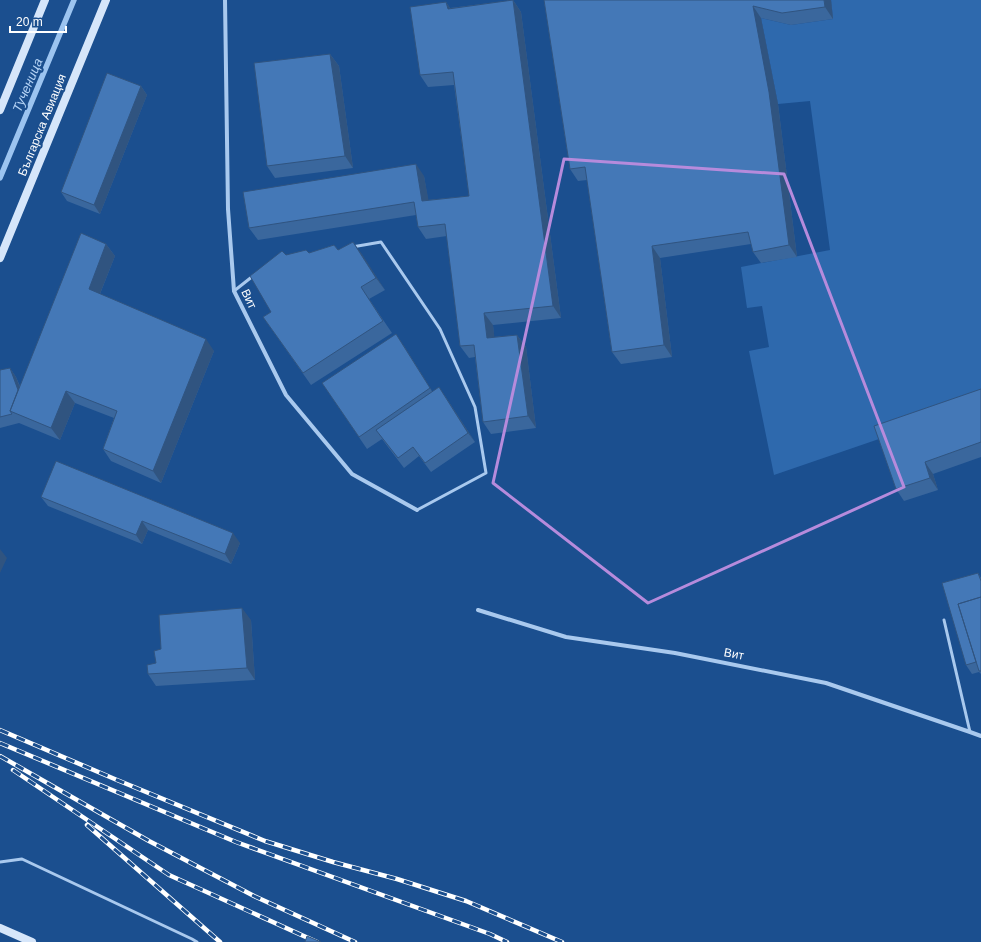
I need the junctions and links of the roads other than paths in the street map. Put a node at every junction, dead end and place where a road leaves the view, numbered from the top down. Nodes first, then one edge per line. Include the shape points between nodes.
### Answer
1 (45, 0) edge
2 (106, 0) edge
3 (225, 0) edge
4 (0, 110) edge
5 (350, 247) edge
6 (0, 258) edge
7 (257, 274) edge
8 (234, 291) junction
9 (417, 510) joint
10 (478, 610) dead end
11 (944, 620) dead end
12 (970, 732) junction
13 (981, 736) edge
14 (0, 862) edge
15 (0, 928) edge
16 (32, 942) edge
17 (196, 942) edge

1 - 4 street
2 - 6 street, Българска Авиация
3 - 8 street, Вит via 228,209
5 - 9 lane via 381,242 440,329 475,407 486,473
7 - 8 lane
8 - 9 street, Вит via 286,395 352,474
10 - 12 street, Вит via 566,637 675,652 826,683
11 - 12 lane
12 - 13 street, Вит
14 - 17 lane via 22,859
15 - 16 street

